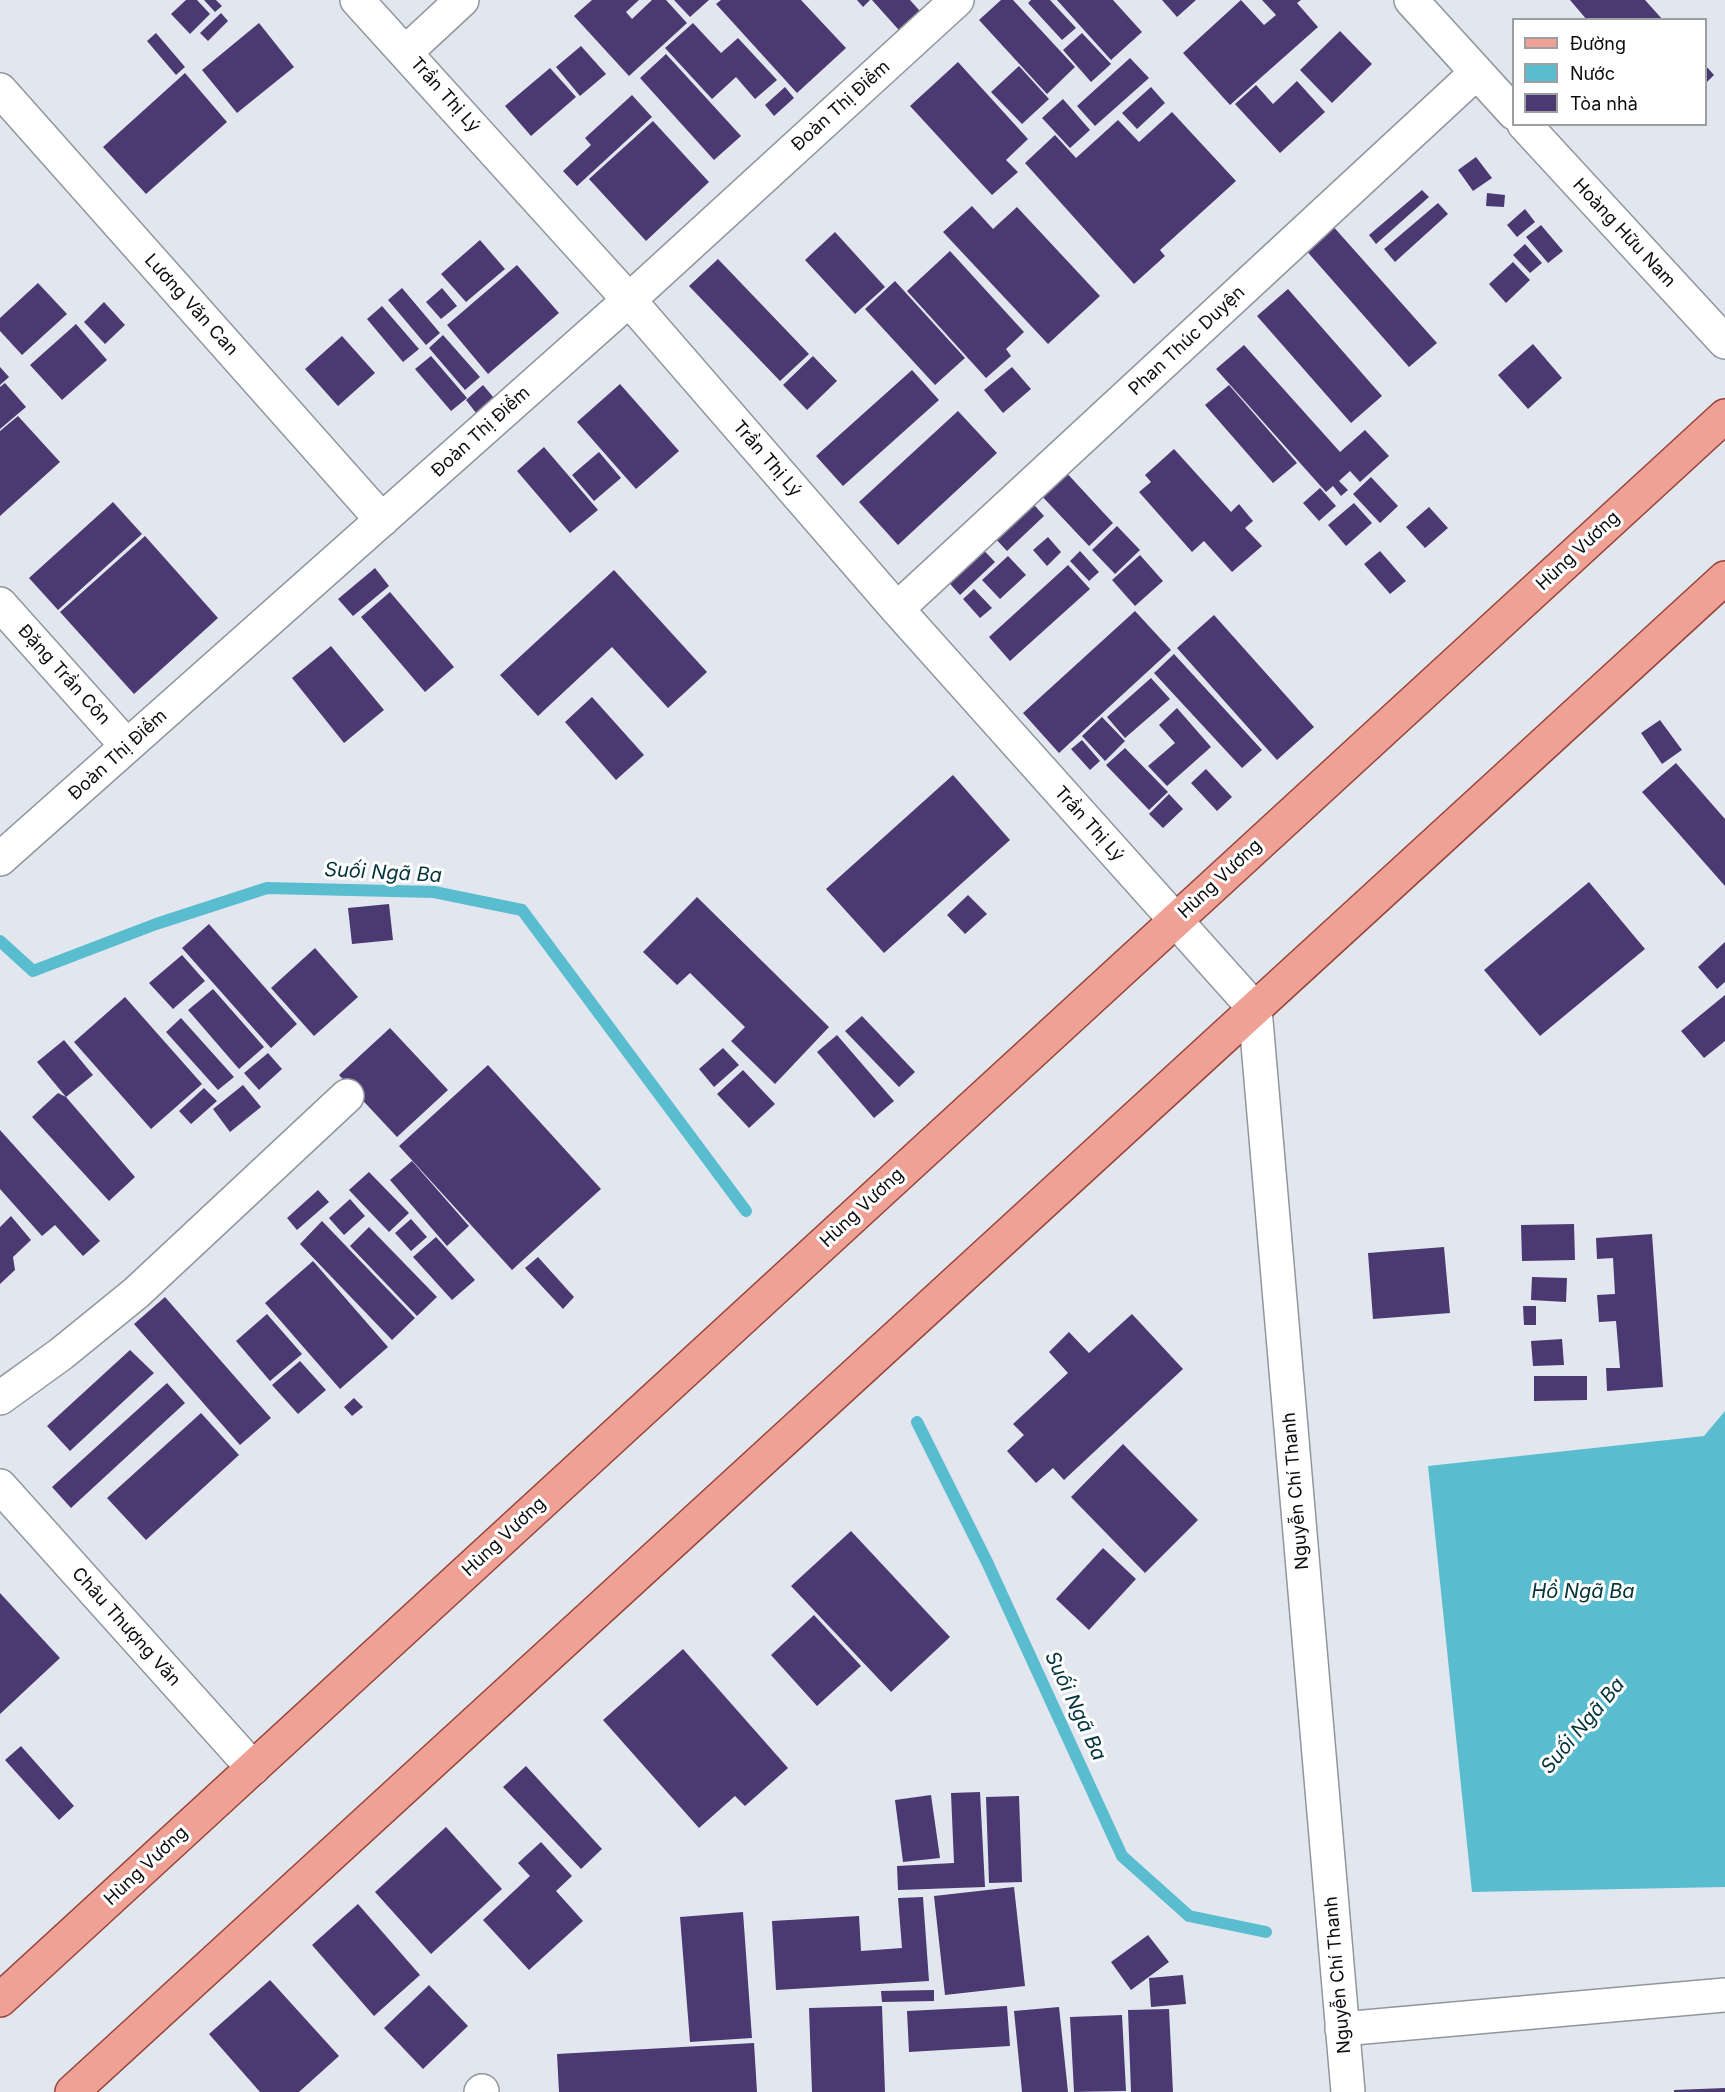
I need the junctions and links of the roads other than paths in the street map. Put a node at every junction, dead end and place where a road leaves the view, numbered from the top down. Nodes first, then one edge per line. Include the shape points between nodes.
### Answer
1 (357, 0) edge
2 (462, 0) edge
3 (957, 0) edge
4 (1411, 0) edge
5 (406, 52) junction
6 (1476, 73) junction
7 (0, 90) edge
8 (1512, 111) edge
9 (1526, 126) edge
10 (629, 300) junction
11 (1725, 342) edge
12 (1725, 416) edge
13 (382, 520) junction
14 (1725, 578) edge
15 (0, 604) edge
16 (897, 609) junction
17 (127, 746) junction
18 (0, 860) edge
19 (1175, 920) junction
20 (1255, 1008) junction
21 (347, 1096) dead end
22 (0, 1398) edge
23 (0, 1486) edge
24 (253, 1768) junction
25 (1725, 1995) edge
26 (0, 2000) edge
27 (1342, 2029) junction
28 (72, 2092) edge
29 (1348, 2092) edge

1 - 5 street, Trần Thị Lý
2 - 5 street
3 - 10 street, Đoàn Thị Điểm
4 - 6 street
5 - 10 street, Trần Thị Lý
6 - 8 street
6 - 16 street, Phan Thúc Duyện
7 - 13 street, Lương Văn Can
9 - 11 street, Hoàng Hữu Nam
10 - 13 street, Đoàn Thị Điểm
10 - 16 street, Trần Thị Lý
12 - 19 main road, Hùng Vương
13 - 17 street, Đoàn Thị Điểm
14 - 20 main road
15 - 17 street, Đặng Trần Côn
16 - 19 street, Trần Thị Lý
17 - 18 street, Đoàn Thị Điểm
19 - 20 street
19 - 24 main road, Hùng Vương
20 - 27 street, Nguyễn Chí Thanh
20 - 28 main road
21 - 22 street via 136,1293
23 - 24 street, Châu Thượng Văn
24 - 26 main road, Hùng Vương
25 - 27 street
27 - 29 street, Nguyễn Chí Thanh

